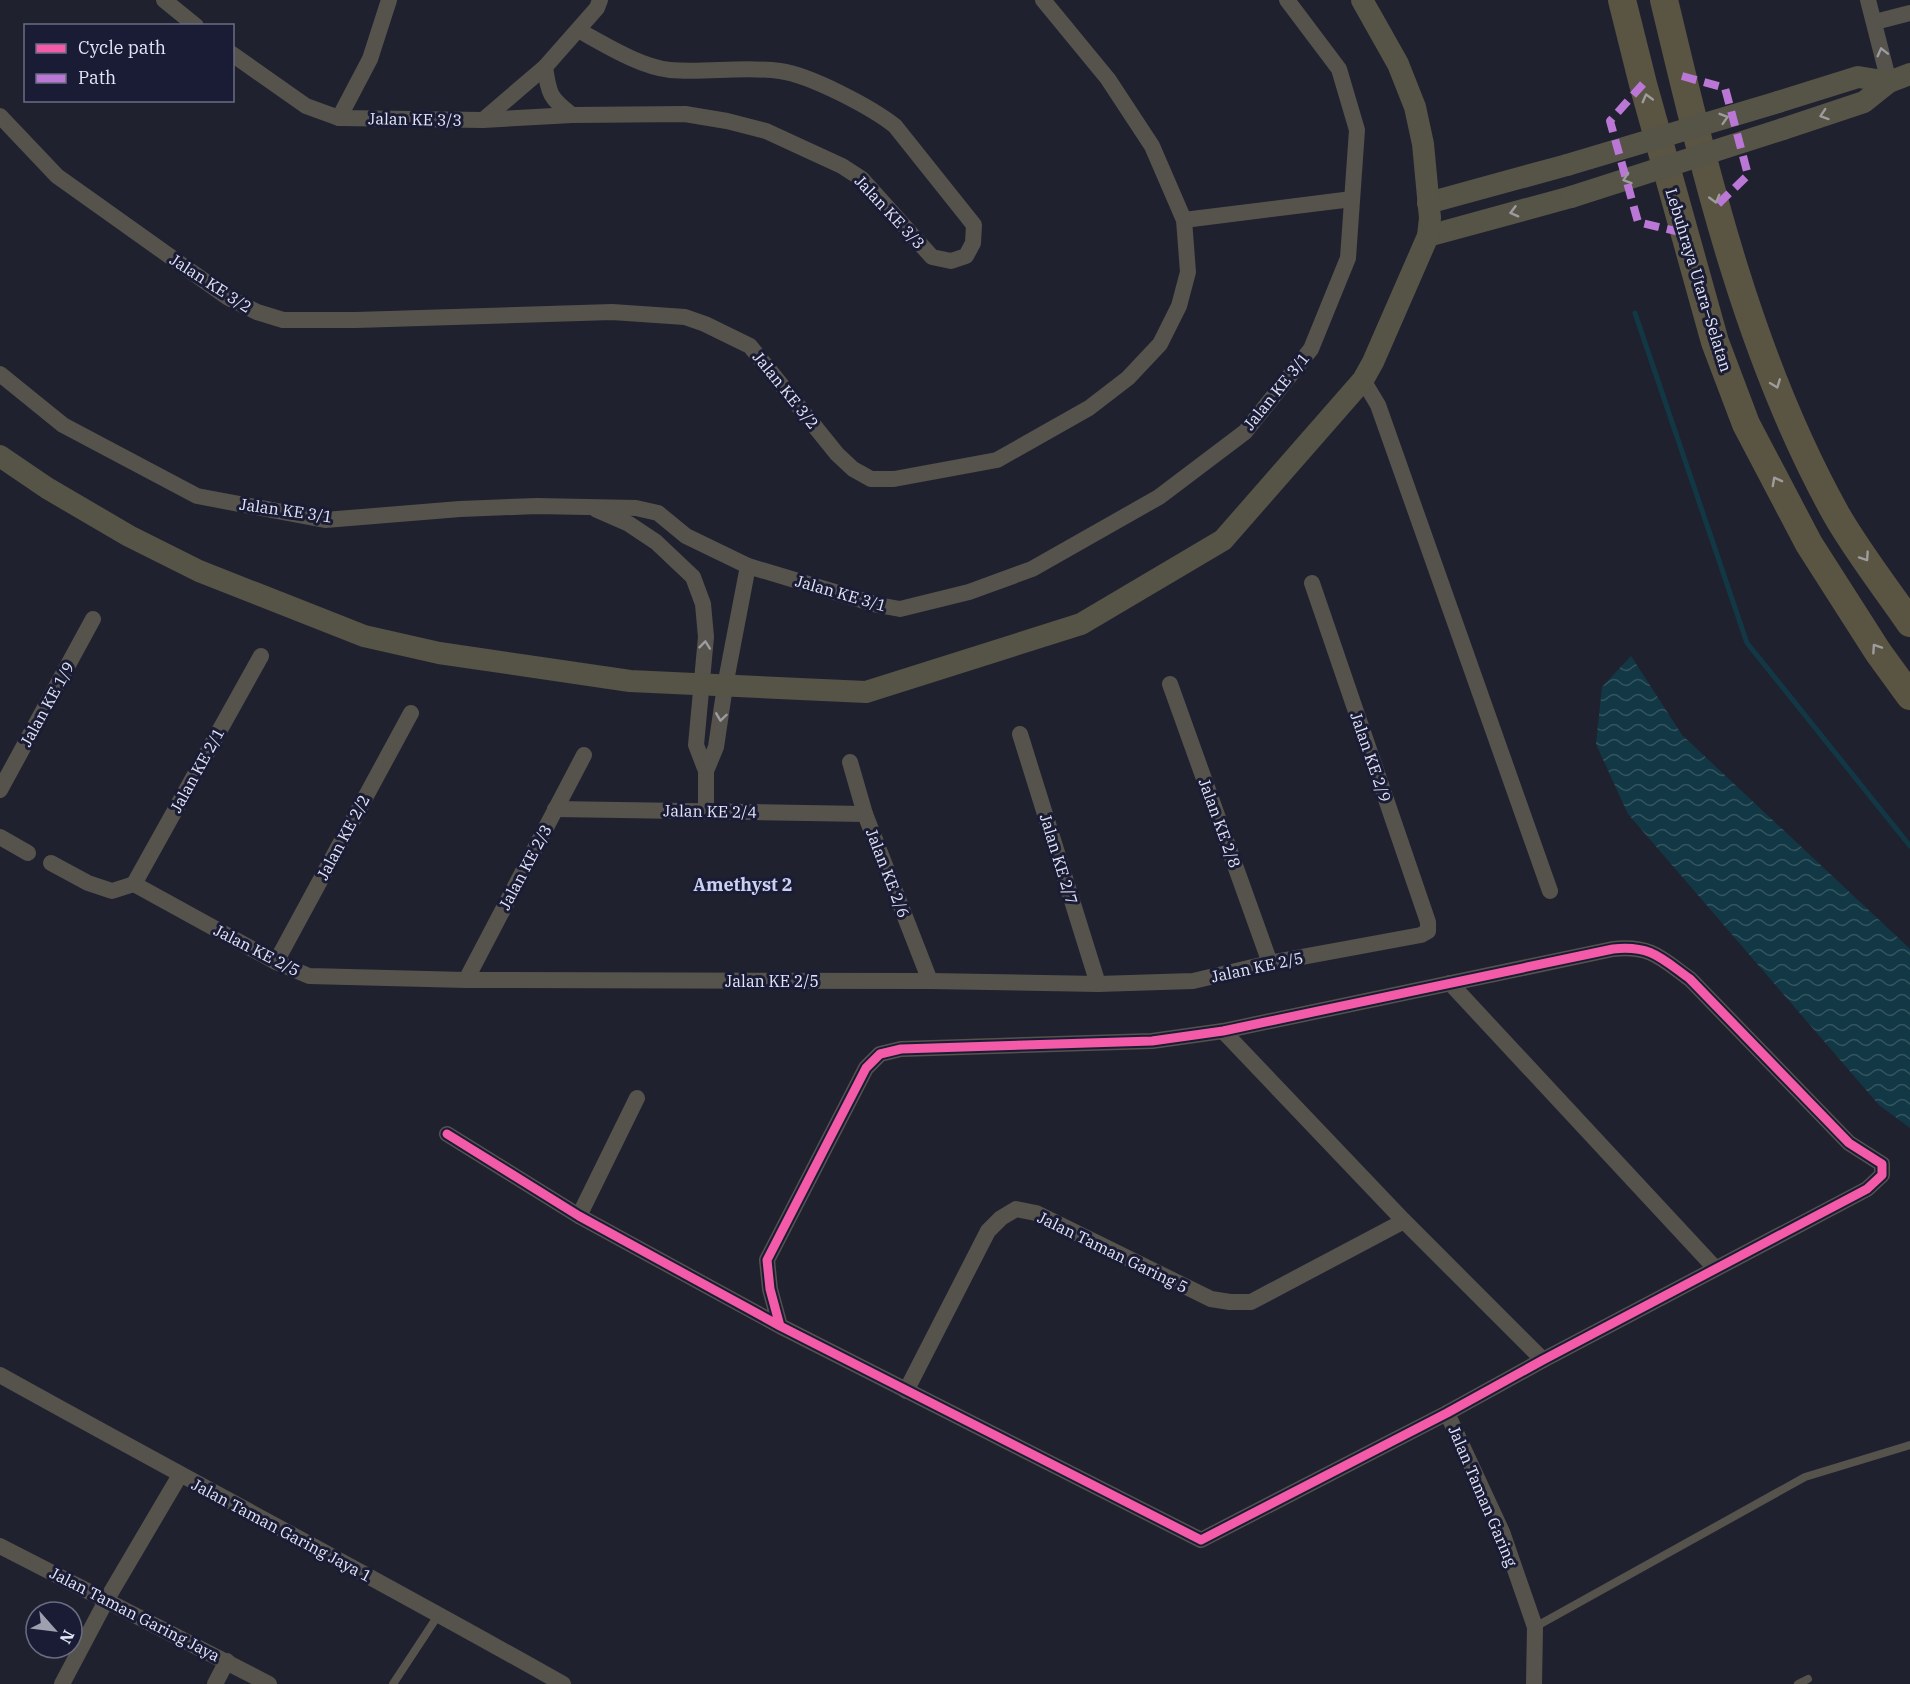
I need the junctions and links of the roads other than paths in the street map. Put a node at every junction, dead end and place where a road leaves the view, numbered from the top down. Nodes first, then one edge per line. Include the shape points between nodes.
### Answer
1 (164, 0) edge
2 (389, 0) edge
3 (600, 0) edge
4 (1043, 0) edge
5 (1287, 0) edge
6 (1362, 0) edge
7 (1622, 0) edge
8 (1664, 0) edge
9 (1868, 0) edge
10 (1910, 13) edge
11 (1875, 22) junction
12 (194, 24) edge
13 (578, 30) junction
14 (234, 55) edge
15 (545, 67) junction
16 (1900, 78) edge
17 (572, 115) junction
18 (0, 116) edge
19 (339, 118) junction
20 (483, 120) junction
21 (1352, 199) junction
22 (1429, 219) junction
23 (1184, 220) junction
24 (0, 374) edge
25 (1363, 380) junction
26 (0, 456) edge
27 (591, 507) junction
28 (748, 566) junction
29 (1312, 583) dead end
30 (93, 619) dead end
31 (1910, 623) edge
32 (261, 656) dead end
33 (701, 684) junction
34 (1170, 684) dead end
35 (725, 686) junction
36 (1910, 696) edge
37 (411, 713) dead end
38 (1020, 734) dead end
39 (584, 755) dead end
40 (850, 762) dead end
41 (706, 771) junction
42 (0, 790) edge
43 (555, 809) junction
44 (706, 810) junction
45 (865, 814) junction
46 (0, 837) edge
47 (28, 853) dead end
48 (51, 863) dead end
49 (134, 884) junction
50 (1550, 891) dead end
51 (1428, 931) joint
52 (276, 962) junction
53 (1270, 963) junction
54 (466, 980) junction
55 (930, 981) junction
56 (1450, 983) junction
57 (1098, 984) junction
58 (1223, 1031) junction
59 (637, 1098) dead end
60 (447, 1134) dead end
61 (579, 1216) junction
62 (1404, 1221) junction
63 (1715, 1268) junction
64 (780, 1326) junction
65 (1542, 1360) junction
66 (0, 1375) edge
67 (906, 1391) junction
68 (1448, 1413) junction
69 (1910, 1445) edge
70 (180, 1475) junction
71 (0, 1546) edge
72 (106, 1599) junction
73 (440, 1614) junction
74 (1535, 1627) junction
75 (227, 1661) junction
76 (1808, 1679) dead end
77 (62, 1684) edge
78 (215, 1684) edge
79 (269, 1684) edge
80 (393, 1684) edge
81 (563, 1684) edge
82 (1534, 1684) edge
83 (1798, 1684) edge

1 - 12 street
2 - 19 street via 370,59
3 - 13 street
4 - 23 street, Jalan KE 3/2 via 1108,79 1152,146
5 - 21 street, Jalan KE 3/1 via 1339,69 1357,130
6 - 22 street via 1398,64 1415,107 1423,144
36 -> 7 highway, Lebuhraya Utara–Selatan via 1809,544 1746,424 1715,342
8 -> 31 highway via 1726,240 1755,332 1789,418 1837,515
9 - 11 street
10 - 11 street
16 -> 11 street
13 - 15 street
13 - 17 street, Jalan KE 3/3 via 647,64 669,70 779,71 802,75 881,115 974,225 974,243 966,256 951,261 932,257 862,179 766,131 685,114
14 - 19 street, Jalan KE 3/3 via 306,106
15 - 17 street via 554,101
15 - 20 street
22 -> 16 street, bridge via 1567,165 1858,77
16 -> 22 street, bridge via 1864,102 1571,197
17 - 20 street, Jalan KE 3/3
18 - 23 street, Jalan KE 3/2 via 57,176 227,297 257,312 283,320 356,321 612,312 685,317 750,346 837,454 870,479 894,479 997,460 1089,408 1128,378 1160,344 1179,306 1188,272
19 - 20 street, Jalan KE 3/3
21 - 23 street
21 - 28 street, Jalan KE 3/1 via 1348,258 1311,349 1245,432 1159,497 1032,569 969,592 900,609
22 - 25 street
24 - 27 street, Jalan KE 3/1 via 63,425 196,496 325,519 460,509
25 - 35 street via 1223,540 1082,624 866,692
25 - 50 street via 1378,405
26 - 33 street via 47,488 199,571 364,636 440,653 630,681
27 - 28 street, Jalan KE 3/1 via 636,508 658,513 686,536
33 -> 27 street via 706,637 703,604 693,577 647,536
28 - 35 street
29 - 51 street, Jalan KE 2/9
30 - 42 street, Jalan KE 1/9
32 - 49 street, Jalan KE 2/1
33 - 35 street
33 - 41 street via 696,746
34 - 53 street, Jalan KE 2/8
35 -> 41 street via 716,747
37 - 52 street, Jalan KE 2/2
38 - 57 street, Jalan KE 2/7
39 - 43 street, Jalan KE 2/3
40 - 45 street, Jalan KE 2/6
41 - 44 street
43 - 44 street, Jalan KE 2/4
43 - 54 street, Jalan KE 2/3
44 - 45 street, Jalan KE 2/4
45 - 55 street, Jalan KE 2/6
46 - 47 street
48 - 49 street via 112,891
49 - 52 street, Jalan KE 2/5
51 - 53 street, Jalan KE 2/5
52 - 54 street, Jalan KE 2/5 via 309,976
53 - 57 street, Jalan KE 2/5 via 1193,981
54 - 55 street, Jalan KE 2/5
55 - 57 street, Jalan KE 2/5
56 - 58 street
56 - 63 street
56 - 63 street via 1613,949 1641,948 1690,979 1849,1143 1882,1164 1882,1174 1867,1189
58 - 62 street
58 - 64 street via 1152,1041 901,1049 880,1054 866,1068 767,1260
59 - 61 street
60 - 61 street
61 - 64 street
62 - 65 street
62 - 67 street, Jalan Taman Garing 5 via 1251,1302 1230,1302 1211,1299 1036,1213 1016,1209 988,1231
63 - 65 street
64 - 67 street
65 - 68 street
66 - 70 street, Jalan Taman Garing Jaya 1
67 - 68 street via 1201,1540
68 - 74 street, Jalan Taman Garing via 1503,1532
69 - 74 lane via 1805,1477
70 - 72 street
70 - 73 street, Jalan Taman Garing Jaya 1
71 - 72 street, Jalan Taman Garing Jaya
72 - 75 street, Jalan Taman Garing Jaya
72 - 77 street
73 - 80 lane
73 - 81 street, Jalan Taman Garing Jaya 1
74 - 82 street, Jalan Taman Garing
75 - 78 street
75 - 79 street, Jalan Taman Garing Jaya
76 - 83 lane

